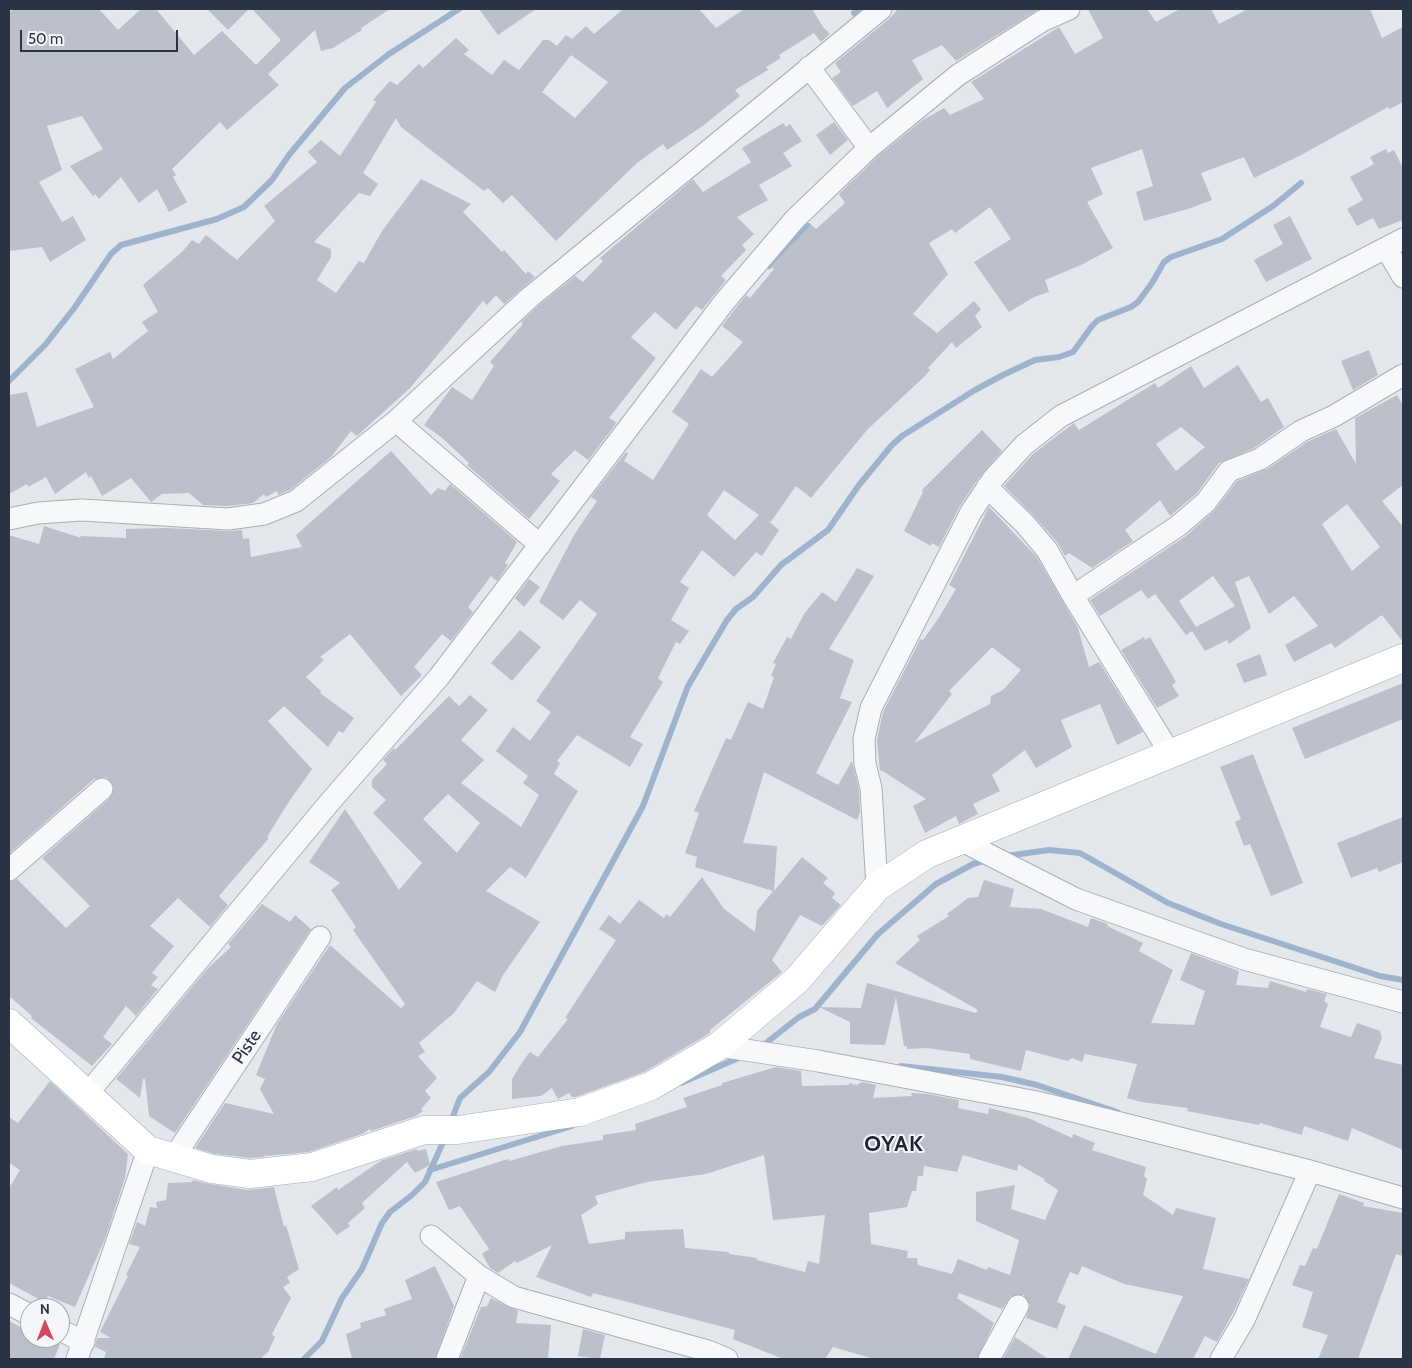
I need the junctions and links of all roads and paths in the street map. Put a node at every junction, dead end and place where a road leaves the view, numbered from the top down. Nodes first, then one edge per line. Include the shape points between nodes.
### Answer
1 (881, 9) edge
2 (1068, 9) edge
3 (809, 67) junction
4 (868, 148) junction
5 (1395, 244) edge
6 (1403, 277) edge
7 (1401, 380) edge
8 (396, 421) junction
9 (987, 487) junction
10 (9, 519) edge
11 (540, 545) junction
12 (1072, 596) junction
13 (1403, 658) edge
14 (1170, 753) junction
15 (102, 789) dead end
16 (958, 839) junction
17 (9, 870) edge
18 (877, 887) junction
19 (320, 937) dead end
20 (1403, 1002) edge
21 (9, 1023) edge
22 (719, 1046) junction
23 (88, 1093) junction
24 (161, 1154) junction
25 (1310, 1171) junction
26 (1403, 1198) edge
27 (431, 1236) dead end
28 (479, 1276) junction
29 (1018, 1306) dead end
30 (70, 1340) edge
31 (80, 1351) edge
32 (447, 1359) edge
33 (727, 1359) edge
34 (989, 1359) edge
35 (1221, 1359) edge

1 - 3 street
2 - 4 street via 958,75
3 - 4 street
3 - 8 street via 529,298
4 - 11 street via 795,219 725,301
5 - 6 street
5 - 9 street via 1061,416 1024,445
7 - 12 street via 1301,431 1260,460 1229,471 1206,502 1178,526
8 - 10 street via 296,501 264,514 228,519 82,510
8 - 11 street
9 - 12 street via 1046,550
9 - 18 street via 971,512 871,708 864,739 865,764 871,788
11 - 23 street via 439,677 329,803
12 - 14 street
13 - 14 main road
14 - 16 main road
15 - 17 street
16 - 18 main road via 927,854
16 - 20 street via 1076,899 1244,959
18 - 22 main road via 797,980
19 - 24 street, Piste
21 - 23 main road
22 - 24 main road via 651,1086 580,1112 458,1130 424,1130 312,1167 250,1174 212,1169
22 - 25 street via 1037,1102
23 - 24 main road
24 - 31 street, Piste
25 - 26 street
25 - 35 street via 1244,1320
27 - 28 street
28 - 32 street
28 - 33 street via 514,1297 534,1304
29 - 34 street
30 - 31 street

